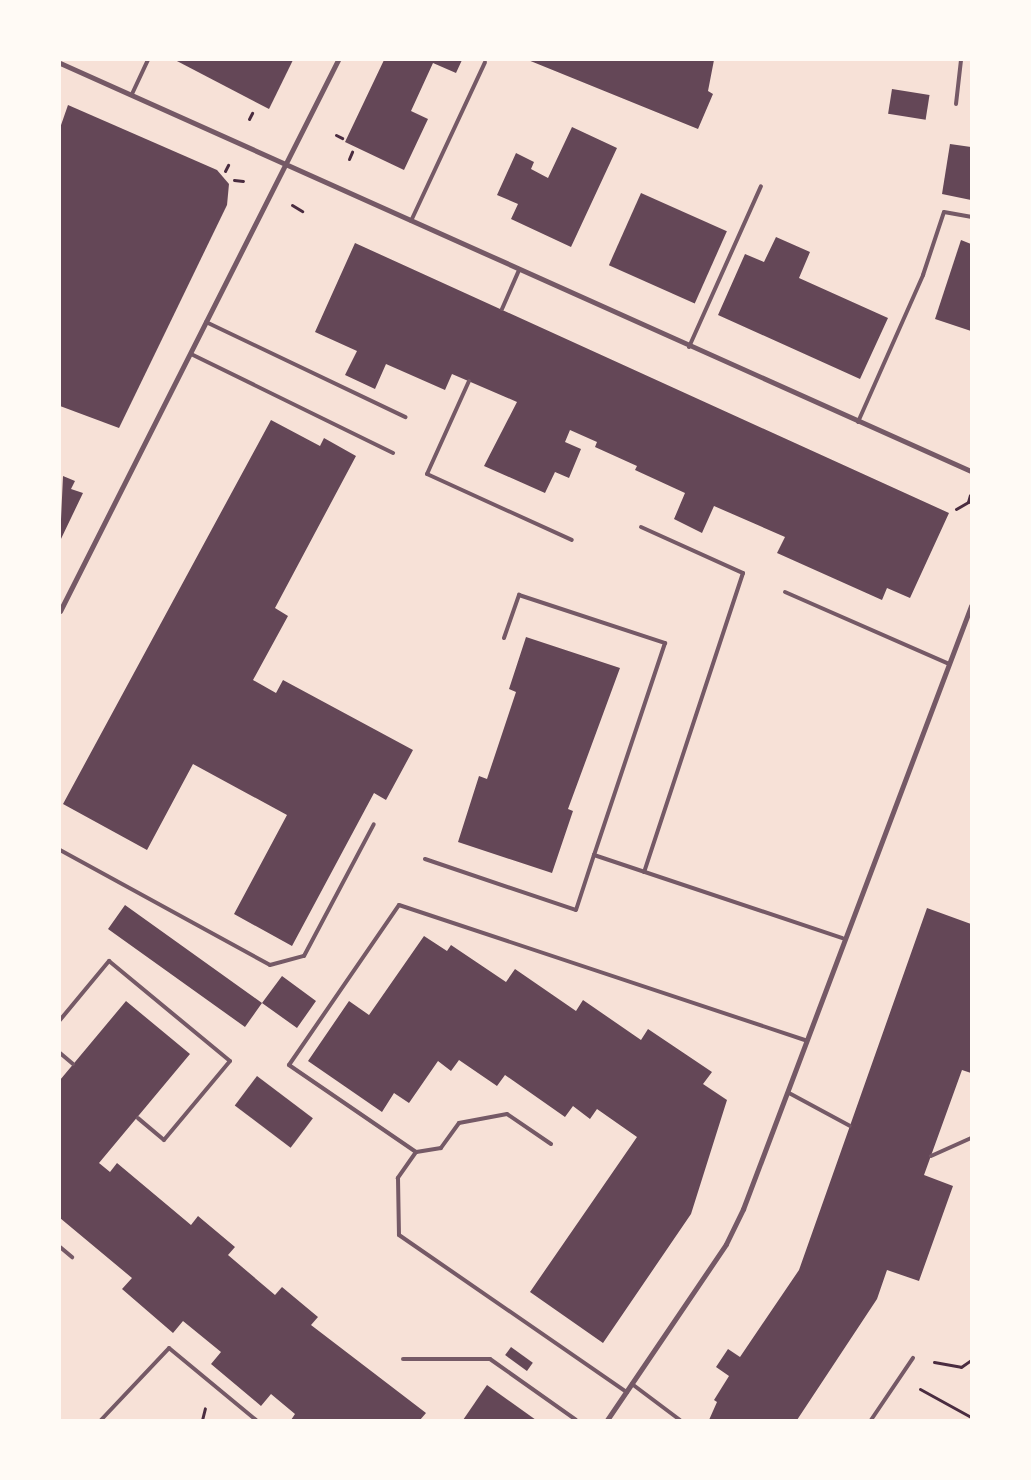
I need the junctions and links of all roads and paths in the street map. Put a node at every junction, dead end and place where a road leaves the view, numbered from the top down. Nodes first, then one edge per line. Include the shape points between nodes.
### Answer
1 (148, 60) edge
2 (338, 60) edge
3 (961, 60) edge
4 (485, 62) dead end
5 (60, 63) edge
6 (132, 94) junction
7 (956, 104) dead end
8 (252, 114) dead end
9 (249, 119) dead end
10 (336, 135) dead end
11 (342, 138) dead end
12 (352, 152) dead end
13 (349, 159) dead end
14 (285, 164) junction
15 (228, 165) dead end
16 (225, 171) dead end
17 (234, 180) dead end
18 (243, 181) dead end
19 (761, 186) dead end
20 (971, 217) edge
21 (411, 221) junction
22 (519, 270) junction
23 (502, 309) dead end
24 (206, 322) junction
25 (689, 346) junction
26 (191, 354) junction
27 (469, 381) dead end
28 (405, 417) dead end
29 (858, 422) junction
30 (393, 453) dead end
31 (971, 471) edge
32 (971, 492) edge
33 (970, 503) edge
34 (956, 509) dead end
35 (641, 526) dead end
36 (572, 540) dead end
37 (785, 592) dead end
38 (971, 606) edge
39 (60, 611) edge
40 (504, 638) dead end
41 (949, 664) junction
42 (374, 824) dead end
43 (60, 850) edge
44 (594, 855) junction
45 (425, 860) dead end
46 (644, 872) junction
47 (842, 938) junction
48 (60, 1020) edge
49 (807, 1042) junction
50 (60, 1053) edge
51 (73, 1064) dead end
52 (789, 1093) junction
53 (138, 1118) dead end
54 (850, 1126) dead end
55 (971, 1138) edge
56 (551, 1144) dead end
57 (416, 1152) junction
58 (931, 1156) dead end
59 (60, 1247) edge
60 (72, 1257) dead end
61 (913, 1358) joint
62 (403, 1359) dead end
63 (971, 1360) edge
64 (899, 1378) junction
65 (632, 1384) junction
66 (627, 1392) junction
67 (971, 1417) edge
68 (101, 1420) edge
69 (256, 1420) edge
70 (576, 1420) edge
71 (607, 1420) edge
72 (680, 1420) edge
73 (871, 1420) edge

1 - 6 lane
2 - 14 street
3 - 7 lane
4 - 21 lane
5 - 6 street
6 - 14 street
8 - 9 path
10 - 11 path
12 - 13 path
14 - 21 street
14 - 24 street
15 - 16 path
17 - 18 path
19 - 25 lane
20 - 29 lane via 944,212 923,275
21 - 22 street
22 - 23 lane
22 - 25 street
24 - 26 street
24 - 28 lane
25 - 29 street
26 - 30 lane
26 - 39 street
27 - 36 lane via 427,474
29 - 31 street
32 - 33 path
33 - 34 path
35 - 46 lane via 743,573
37 - 41 lane
38 - 41 street
40 - 44 lane via 519,595 664,643
41 - 47 street
42 - 43 lane via 304,956 270,965
44 - 45 lane via 576,910
44 - 46 lane
46 - 47 lane
47 - 49 street
48 - 53 lane via 109,961 230,1061 164,1140
49 - 52 street
49 - 57 lane via 399,905 289,1065
50 - 51 lane
52 - 54 lane
52 - 65 street via 726,1244
55 - 58 lane
56 - 57 lane via 507,1114 458,1123 441,1148
57 - 66 lane via 398,1178 399,1235
59 - 60 lane
61 - 63 path via 961,1367
61 - 64 lane
62 - 70 lane via 490,1360
64 - 67 path
64 - 73 lane
65 - 66 street
65 - 72 lane
66 - 71 street
68 - 69 lane via 169,1348

